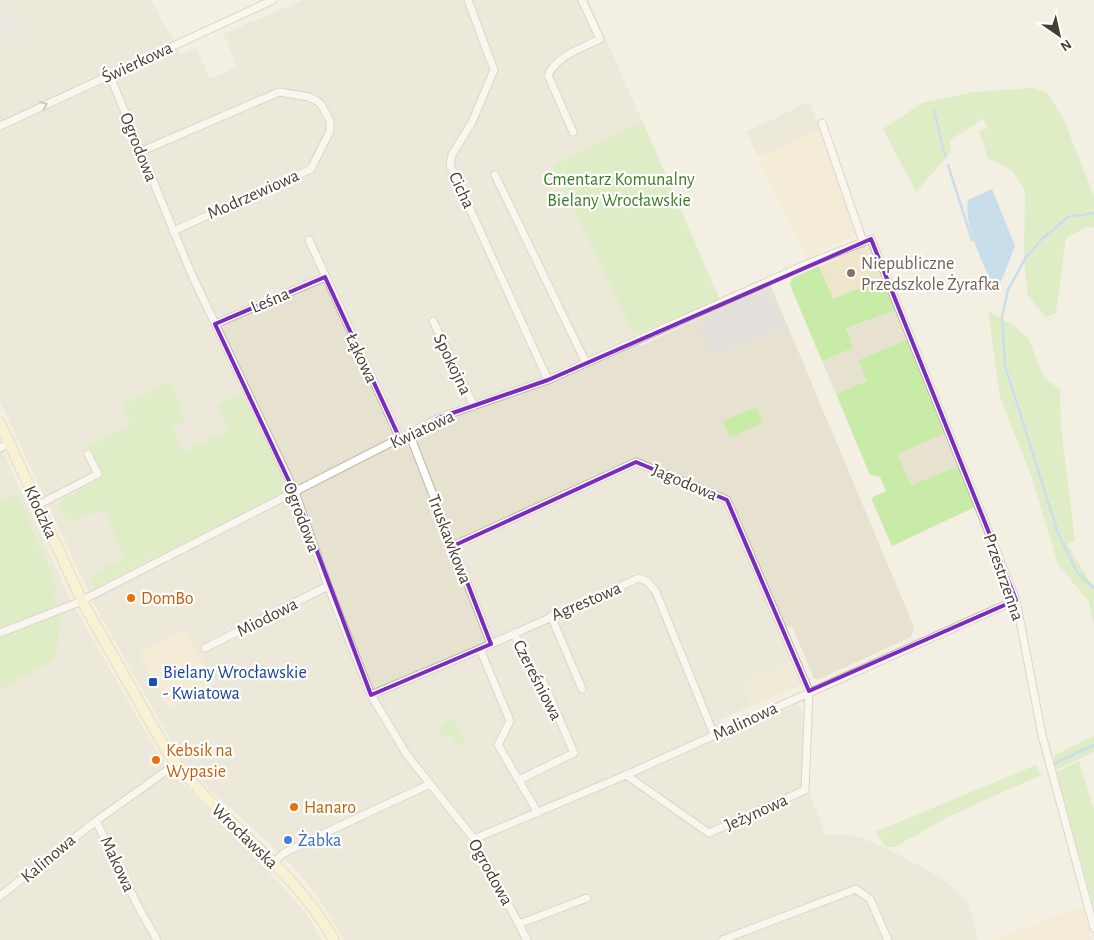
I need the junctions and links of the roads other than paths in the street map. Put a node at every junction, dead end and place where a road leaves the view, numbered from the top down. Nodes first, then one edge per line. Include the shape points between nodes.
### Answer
1 (274, 0) edge
2 (468, 0) edge
3 (582, 0) edge
4 (110, 76) junction
5 (822, 123) dead end
6 (0, 126) edge
7 (573, 132) dead end
8 (142, 151) junction
9 (495, 175) dead end
10 (173, 231) junction
11 (871, 239) joint
12 (309, 240) dead end
13 (864, 242) junction
14 (325, 277) junction
15 (433, 322) dead end
16 (215, 324) junction
17 (586, 363) junction
18 (548, 380) junction
19 (474, 406) junction
20 (0, 423) edge
21 (409, 433) junction
22 (400, 438) junction
23 (5, 445) edge
24 (88, 454) dead end
25 (295, 492) junction
26 (38, 505) junction
27 (453, 546) junction
28 (328, 586) junction
29 (1016, 600) junction
30 (82, 601) junction
31 (551, 616) junction
32 (0, 633) edge
33 (514, 633) junction
34 (491, 644) junction
35 (205, 648) dead end
36 (480, 649) junction
37 (582, 689) dead end
38 (809, 691) junction
39 (371, 695) junction
40 (714, 735) junction
41 (176, 764) junction
42 (626, 775) junction
43 (519, 780) junction
44 (430, 784) junction
45 (538, 814) junction
46 (96, 821) junction
47 (474, 839) junction
48 (273, 863) junction
49 (0, 896) edge
50 (587, 898) dead end
51 (519, 924) junction
52 (1094, 928) edge
53 (157, 940) edge
54 (334, 940) edge
55 (526, 940) edge
56 (722, 940) edge
57 (888, 940) edge

1 - 4 street, Świerkowa
2 - 18 street, Cicha via 494,70 450,165
3 - 7 street via 600,39 567,55 551,68 548,75
6 -> 4 street, Świerkowa
4 - 8 street, Ogrodowa
5 - 13 street
8 - 10 street, Ogrodowa
8 - 10 street, Modrzewiowa via 279,92 317,101 322,104 330,121 330,131 311,169
9 - 17 street
10 - 16 street, Ogrodowa
11 - 13 street, Kwiatowa
11 - 29 street, Przestrzenna
12 - 14 street, Łąkowa
13 - 17 street, Kwiatowa
14 - 16 street, Leśna
14 - 22 street, Łąkowa
15 - 19 street, Spokojna
16 - 25 street, Ogrodowa
17 - 18 street, Kwiatowa
18 - 19 street, Kwiatowa
19 - 21 street, Kwiatowa
20 - 23 main road, Kłodzka
21 - 22 street, Kwiatowa
21 - 27 street, Truskawkowa
22 - 25 street, Kwiatowa
23 - 26 main road, Kłodzka
24 - 26 street via 98,474
25 - 28 street, Ogrodowa
25 - 30 street, Kwiatowa
26 - 30 main road, Kłodzka
27 - 34 street, Truskawkowa
27 - 38 street, Jagodowa via 636,462 727,500
28 - 35 street, Miodowa
28 - 39 street, Ogrodowa
29 - 38 street, Malinowa
29 - 52 street, Przestrzenna via 1042,735
30 - 32 street, Kwiatowa
30 - 41 main road, Wrocławska
31 - 33 street, Agrestowa
31 - 37 street
31 - 40 street, Agrestowa via 639,578 648,582 656,592
33 - 34 street, Agrestowa
33 - 43 street, Czereśniowa via 532,673 542,679 574,754
34 - 36 street, Agrestowa
36 - 39 street, Agrestowa
36 - 43 street via 510,721 498,745
38 - 40 street, Malinowa
38 - 42 street, Jeżynowa via 805,790 709,833
39 - 44 street, Ogrodowa via 389,727
40 - 42 street, Malinowa
41 - 46 street, Makowa
41 - 48 main road, Wrocławska via 222,815
42 - 45 street, Malinowa
43 - 45 street
44 - 47 street, Ogrodowa
44 - 48 street via 284,853
45 - 47 street, Malinowa
46 - 49 street, Kalinowa
46 - 53 street, Makowa
47 - 51 street, Ogrodowa
48 - 54 main road, Wrocławska via 309,902
50 - 51 street
51 - 55 street, Ogrodowa
56 - 57 street via 848,890 860,890 870,898

